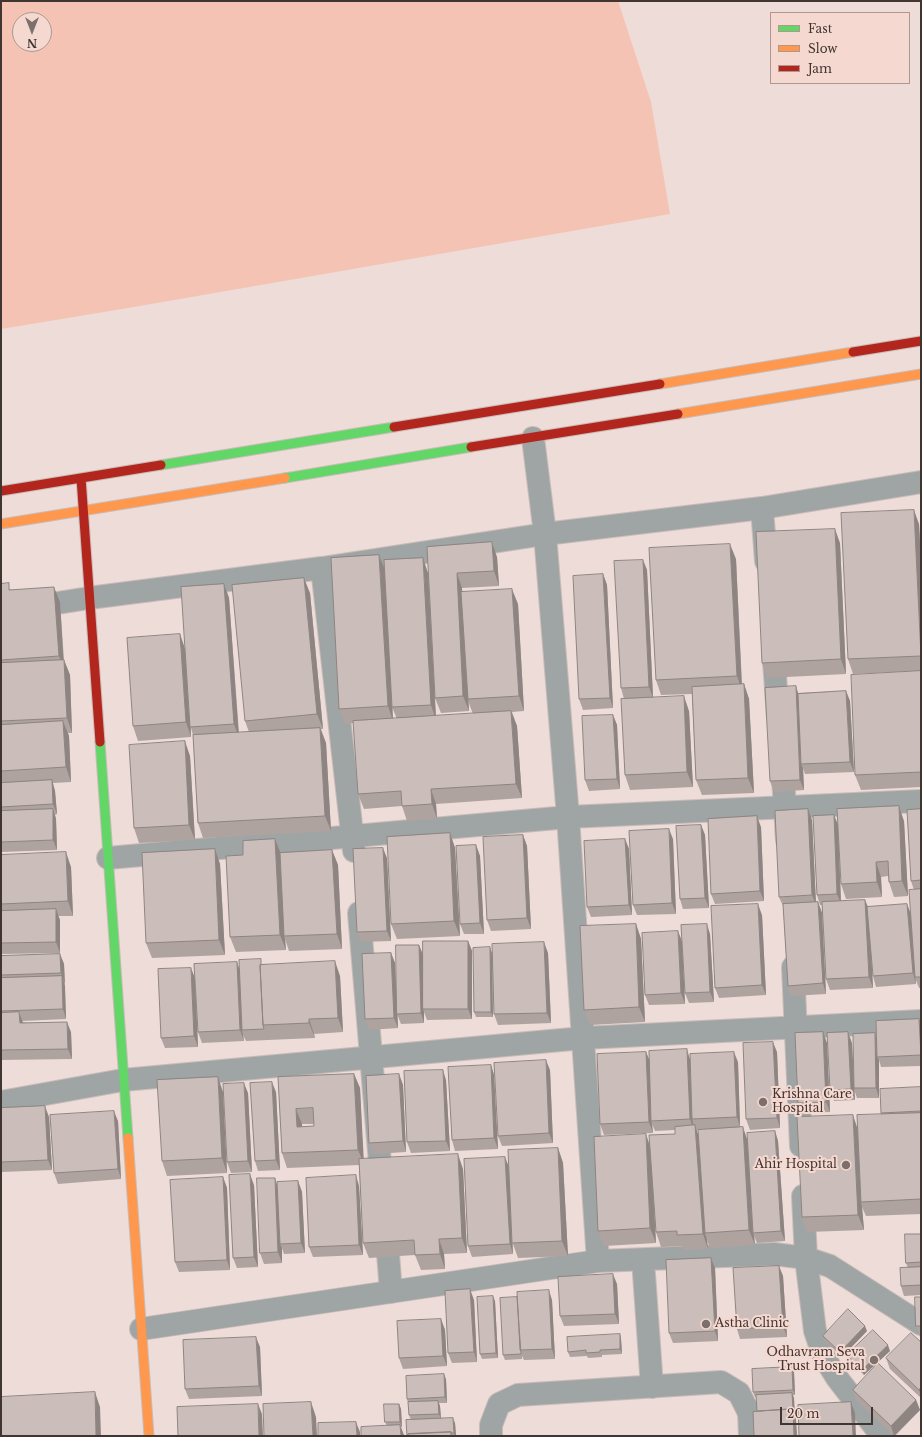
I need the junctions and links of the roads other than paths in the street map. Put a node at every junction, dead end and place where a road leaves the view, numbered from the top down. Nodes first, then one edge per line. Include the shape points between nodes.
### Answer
1 (921, 341) edge
2 (921, 374) edge
3 (533, 438) junction
4 (80, 478) junction
5 (921, 482) edge
6 (1, 491) edge
7 (762, 508) junction
8 (83, 511) junction
9 (1, 524) edge
10 (545, 534) junction
11 (322, 568) junction
12 (768, 579) edge
13 (89, 598) junction
14 (1, 612) edge
15 (771, 626) edge
16 (921, 801) edge
17 (785, 807) junction
18 (568, 818) junction
19 (353, 836) junction
20 (108, 858) junction
21 (788, 862) edge
22 (355, 868) edge
23 (357, 891) edge
24 (792, 949) edge
25 (921, 1021) edge
26 (796, 1027) junction
27 (583, 1038) junction
28 (371, 1056) junction
29 (123, 1080) junction
30 (1, 1102) edge
31 (806, 1258) junction
32 (643, 1260) junction
33 (598, 1261) junction
34 (391, 1292) junction
35 (921, 1324) edge
36 (141, 1329) junction
37 (652, 1387) junction
38 (149, 1436) edge
39 (491, 1436) edge
40 (750, 1436) edge
41 (882, 1436) edge

1 - 4 main road
2 - 3 main road
3 - 8 main road
3 - 10 street
4 - 6 main road
4 - 8 main road
5 - 7 street
7 - 10 street
7 - 12 street
8 - 9 main road
8 - 13 main road
10 - 11 street
10 - 18 street
11 - 13 street
11 - 19 street
13 - 14 street
13 - 20 main road
15 - 17 street
16 - 17 street
17 - 18 street
17 - 21 street
18 - 19 street
18 - 27 street
19 - 20 street
19 - 22 street
20 - 29 main road
23 - 28 street
24 - 26 street
25 - 26 street
26 - 27 street
26 - 31 street
27 - 28 street
27 - 33 street
28 - 29 street
28 - 34 street
29 - 30 street
29 - 36 main road
31 - 32 street via 774,1254
31 - 35 street via 830,1266
31 - 41 street via 815,1331 824,1357
32 - 33 street
32 - 37 street
33 - 34 street
34 - 36 street
36 - 38 main road
37 - 39 street via 518,1395 499,1404 491,1425
37 - 40 street via 721,1382 739,1393 749,1413

